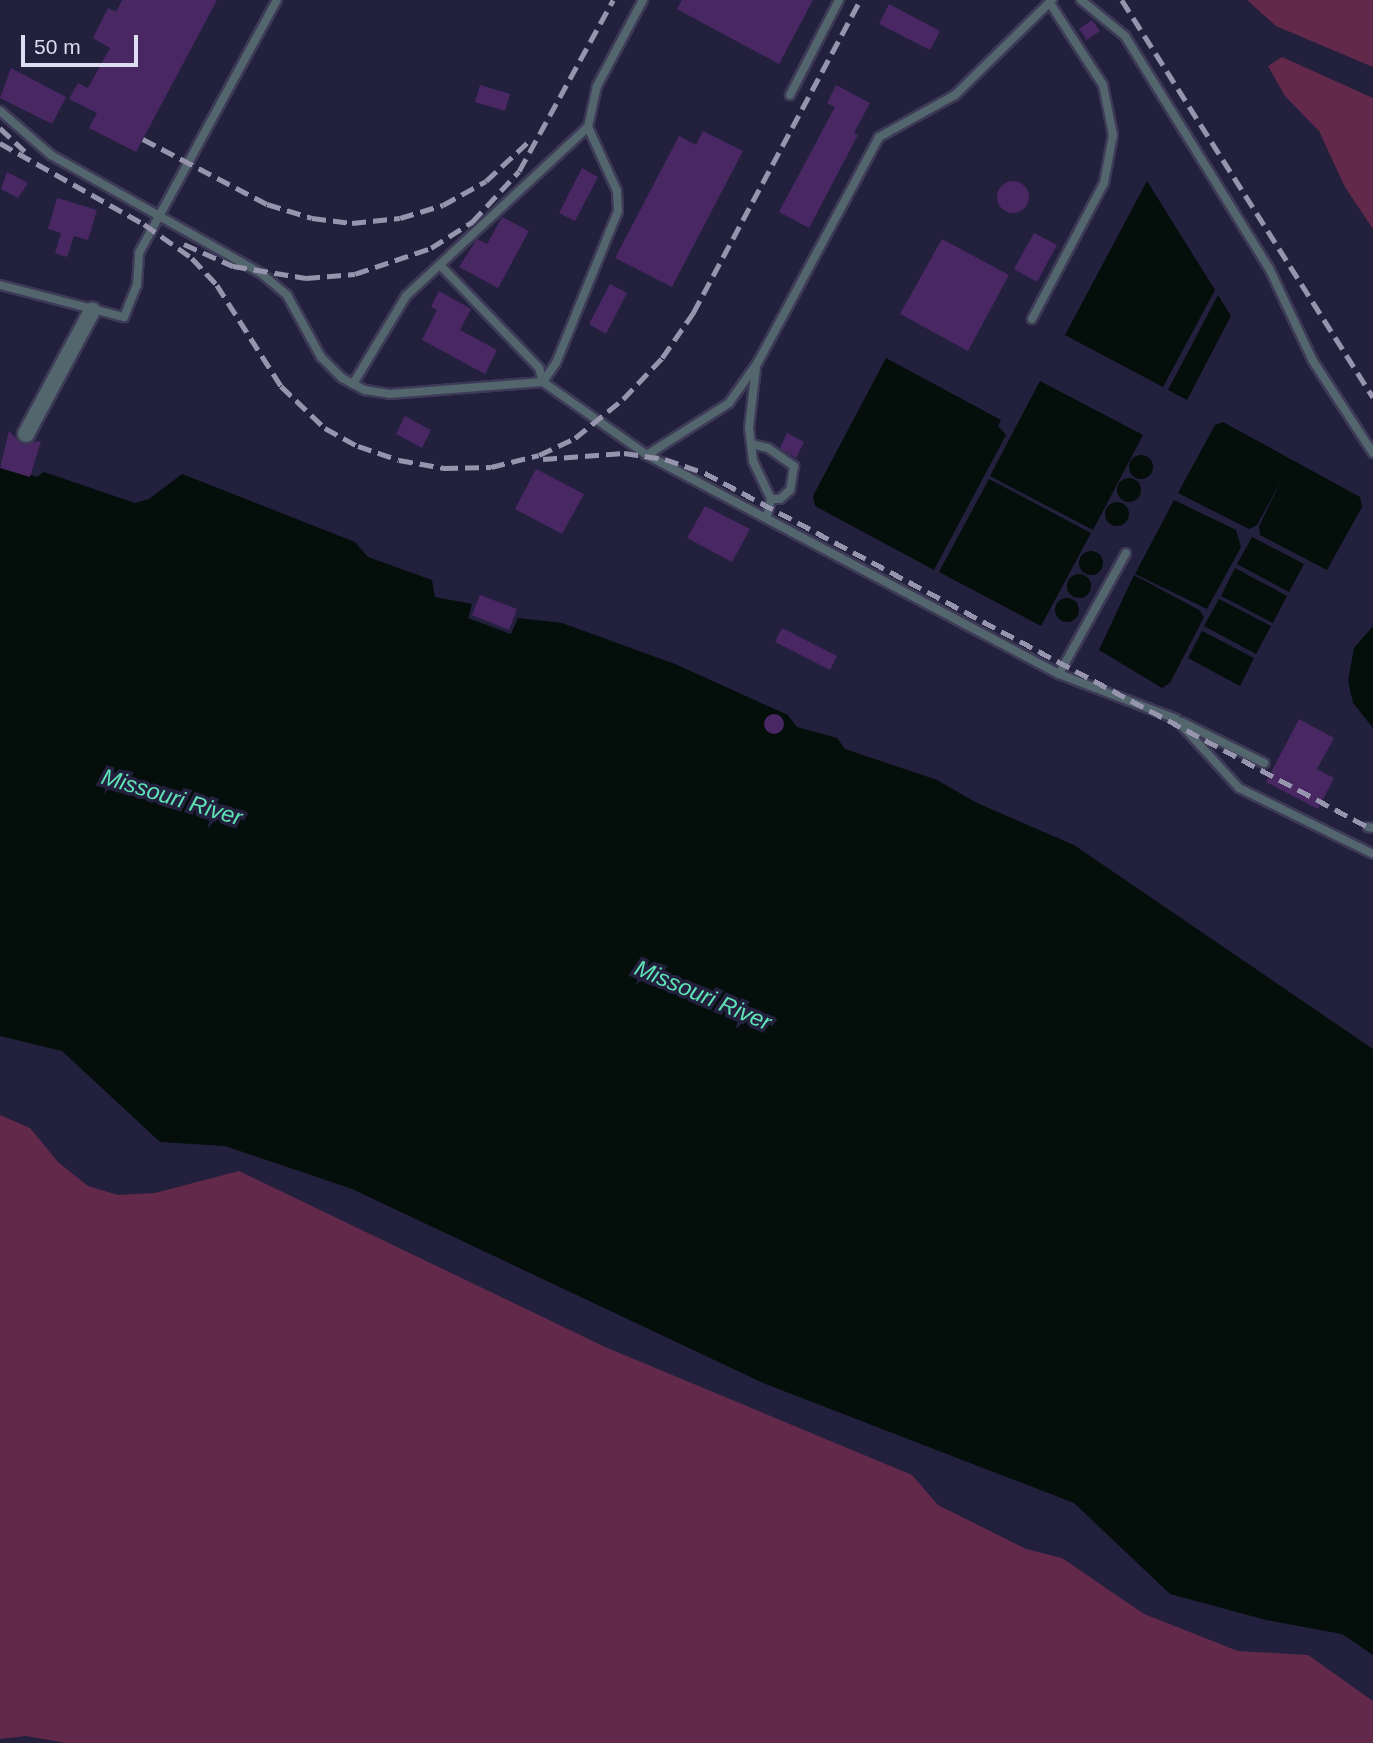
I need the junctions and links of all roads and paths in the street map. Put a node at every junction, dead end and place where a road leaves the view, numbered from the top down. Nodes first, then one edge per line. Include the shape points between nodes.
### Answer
1 (277, 0) edge
2 (643, 0) edge
3 (839, 0) edge
4 (1081, 0) edge
5 (1051, 1) edge
6 (790, 95) dead end
7 (0, 111) edge
8 (588, 127) junction
9 (162, 216) junction
10 (440, 265) junction
11 (0, 285) edge
12 (92, 311) junction
13 (1032, 319) dead end
14 (758, 362) junction
15 (543, 382) junction
16 (353, 384) junction
17 (26, 434) dead end
18 (751, 444) junction
19 (1373, 453) edge
20 (646, 455) junction
21 (771, 499) junction
22 (767, 517) junction
23 (1126, 554) dead end
24 (1059, 674) junction
25 (1176, 719) junction
26 (1264, 763) dead end
27 (1373, 854) edge

1 - 9 lane
2 - 8 lane via 597,86
3 - 6 lane
4 - 19 lane via 1125,36 1269,268 1314,361
5 - 13 lane via 1103,85 1113,135 1104,183
5 - 14 lane via 955,95 879,137
7 - 9 lane via 51,155
8 - 10 lane
8 - 15 lane via 617,191 618,211 556,363
9 - 12 lane via 139,253 137,285 124,317
9 - 16 lane via 262,274 287,295 321,357
10 - 15 lane via 539,368
10 - 16 lane via 406,296
11 - 12 lane
12 - 17 street
14 - 18 lane via 750,397
14 - 20 lane via 729,403
15 - 16 lane via 390,394
15 - 20 lane
18 - 21 lane via 753,461
18 - 21 lane via 768,448 794,466 786,496
20 - 22 lane
21 - 22 lane
22 - 24 lane
23 - 24 lane
24 - 25 lane
25 - 26 lane
25 - 27 lane via 1239,788

